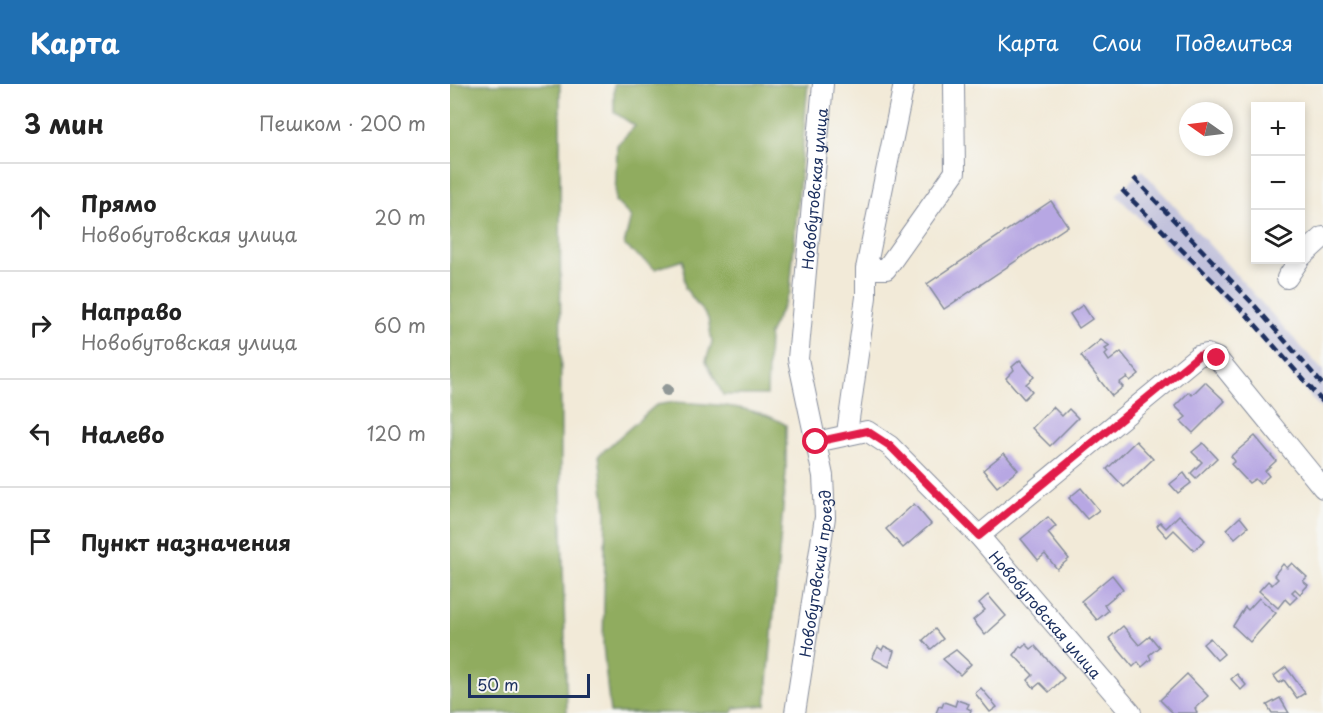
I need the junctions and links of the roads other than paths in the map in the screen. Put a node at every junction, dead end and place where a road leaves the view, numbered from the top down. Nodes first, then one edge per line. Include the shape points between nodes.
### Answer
1 (823, 84) edge
2 (904, 84) edge
3 (954, 84) edge
4 (1323, 237) edge
5 (1305, 254) edge
6 (1297, 264) edge
7 (866, 269) junction
8 (1287, 278) dead end
9 (806, 400) joint
10 (848, 433) junction
11 (816, 442) junction
12 (1323, 488) edge
13 (979, 536) junction
14 (795, 713) edge
15 (1131, 713) edge

1 - 9 street, Новобутовская улица via 798,359
2 - 7 street
3 - 7 street via 955,172 886,269
4 - 5 street
6 - 8 street
7 - 10 street via 866,297
9 - 11 street, Новобутовский проезд
10 - 11 street, Новобутовская улица
10 - 13 street, Новобутовская улица via 867,431 890,446
11 - 14 street, Новобутовский проезд via 824,476 825,517
12 - 13 street via 1217,358 1207,354 1198,356
13 - 15 street, Новобутовская улица

